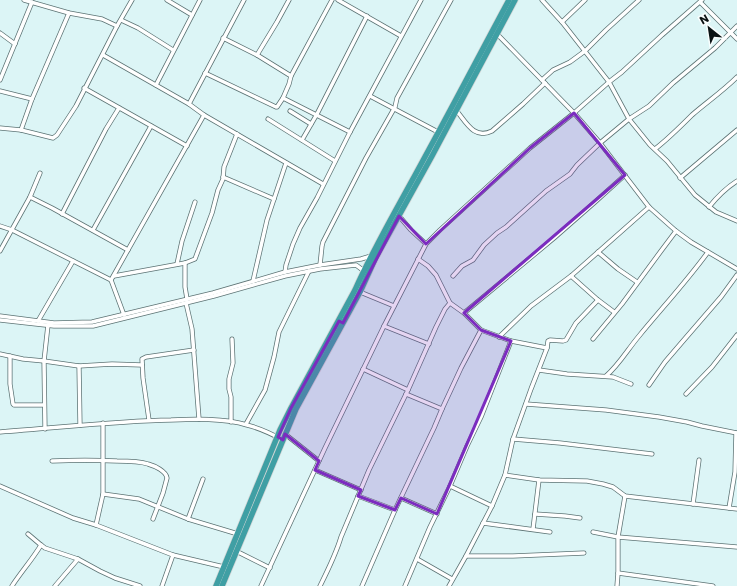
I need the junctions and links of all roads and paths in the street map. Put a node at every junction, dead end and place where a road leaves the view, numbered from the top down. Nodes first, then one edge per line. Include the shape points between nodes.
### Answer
1 (24, 0) edge
2 (132, 0) edge
3 (167, 0) edge
4 (200, 0) edge
5 (244, 0) edge
6 (289, 0) edge
7 (332, 0) edge
8 (338, 0) edge
9 (421, 0) edge
10 (450, 0) edge
11 (509, 0) edge
12 (515, 0) edge
13 (542, 0) edge
14 (585, 0) edge
15 (639, 0) edge
16 (701, 1) edge
17 (32, 2) junction
18 (69, 13) junction
19 (192, 15) junction
20 (367, 16) junction
21 (121, 20) junction
22 (562, 22) junction
23 (117, 26) junction
24 (737, 26) edge
25 (731, 32) junction
26 (0, 33) edge
27 (497, 34) junction
28 (401, 36) junction
29 (223, 38) junction
30 (737, 39) edge
31 (15, 44) junction
32 (173, 50) junction
33 (585, 51) junction
34 (102, 55) junction
35 (256, 55) junction
36 (205, 73) junction
37 (291, 76) junction
38 (737, 77) edge
39 (0, 80) edge
40 (544, 82) junction
41 (609, 82) junction
42 (156, 85) junction
43 (84, 88) junction
44 (0, 91) edge
45 (370, 96) junction
46 (283, 98) junction
47 (32, 99) junction
48 (188, 104) junction
49 (119, 108) junction
50 (394, 108) junction
51 (456, 110) junction
52 (290, 111) dead end
53 (574, 113) junction
54 (316, 114) junction
55 (204, 115) junction
56 (629, 119) junction
57 (268, 120) dead end
58 (311, 124) junction
59 (151, 126) junction
60 (0, 128) edge
61 (21, 130) junction
62 (737, 130) edge
63 (350, 132) junction
64 (438, 132) junction
65 (237, 134) junction
66 (302, 140) junction
67 (600, 143) junction
68 (187, 146) junction
69 (656, 150) junction
70 (335, 160) junction
71 (286, 163) junction
72 (40, 173) dead end
73 (625, 175) junction
74 (223, 177) junction
75 (680, 178) junction
76 (737, 181) edge
77 (323, 184) junction
78 (30, 197) junction
79 (274, 199) junction
80 (195, 202) dead end
81 (649, 207) junction
82 (709, 207) junction
83 (62, 214) junction
84 (398, 216) junction
85 (737, 221) edge
86 (0, 226) edge
87 (12, 230) junction
88 (93, 230) junction
89 (676, 231) junction
90 (426, 244) junction
91 (128, 250) junction
92 (0, 251) edge
93 (598, 252) junction
94 (708, 252) junction
95 (371, 256) junction
96 (418, 259) junction
97 (73, 261) junction
98 (185, 263) junction
99 (177, 264) junction
100 (320, 265) junction
101 (737, 269) edge
102 (310, 271) junction
103 (364, 271) junction
104 (285, 272) junction
105 (737, 275) edge
106 (114, 276) junction
107 (453, 276) dead end
108 (571, 276) junction
109 (111, 280) junction
110 (253, 281) junction
111 (637, 282) junction
112 (360, 292) junction
113 (598, 300) junction
114 (186, 301) junction
115 (450, 303) junction
116 (394, 306) junction
117 (614, 312) junction
118 (464, 313) junction
119 (124, 315) junction
120 (0, 316) edge
121 (0, 320) edge
122 (38, 321) junction
123 (341, 322) junction
124 (48, 326) junction
125 (384, 326) junction
126 (481, 330) junction
127 (737, 335) edge
128 (499, 337) junction
129 (593, 338) dead end
130 (232, 339) dead end
131 (511, 341) junction
132 (429, 344) junction
133 (547, 348) junction
134 (194, 350) junction
135 (0, 354) edge
136 (10, 356) junction
137 (44, 361) junction
138 (142, 365) junction
139 (79, 366) junction
140 (363, 369) junction
141 (539, 370) junction
142 (606, 376) junction
143 (631, 384) dead end
144 (649, 385) dead end
145 (407, 392) junction
146 (686, 394) dead end
147 (526, 404) junction
148 (44, 405) junction
149 (442, 409) junction
150 (199, 419) junction
151 (150, 420) junction
152 (231, 422) junction
153 (103, 423) junction
154 (246, 424) junction
155 (80, 425) junction
156 (45, 429) junction
157 (0, 432) edge
158 (737, 433) edge
159 (282, 437) junction
160 (513, 439) junction
161 (652, 454) dead end
162 (103, 460) junction
163 (319, 460) junction
164 (699, 460) dead end
165 (52, 461) dead end
166 (315, 470) junction
167 (736, 472) edge
168 (505, 475) junction
169 (203, 479) dead end
170 (539, 480) junction
171 (0, 486) edge
172 (450, 486) junction
173 (361, 490) junction
174 (103, 494) junction
175 (358, 496) junction
176 (625, 496) junction
177 (401, 498) junction
178 (693, 504) junction
179 (158, 506) junction
180 (492, 506) junction
181 (729, 508) junction
182 (737, 509) edge
183 (395, 510) junction
184 (437, 514) junction
185 (535, 514) junction
186 (188, 518) junction
187 (580, 518) dead end
188 (153, 519) dead end
189 (483, 523) junction
190 (96, 525) junction
191 (533, 529) junction
192 (550, 532) dead end
193 (593, 532) dead end
194 (28, 534) dead end
195 (238, 534) junction
196 (618, 537) junction
197 (41, 545) junction
198 (737, 547) edge
199 (236, 551) junction
200 (584, 553) dead end
201 (173, 555) junction
202 (466, 556) junction
203 (78, 558) junction
204 (417, 559) junction
205 (224, 567) junction
206 (270, 568) junction
207 (618, 573) junction
208 (452, 579) junction
209 (12, 586) edge
210 (55, 586) edge
211 (140, 586) edge
212 (162, 586) edge
213 (216, 586) edge
214 (222, 586) edge
215 (261, 586) edge
216 (320, 586) edge
217 (362, 586) edge
218 (405, 586) edge
219 (450, 586) edge
220 (617, 586) edge
221 (713, 586) edge

1 - 17 street
2 - 21 street
3 - 19 street
4 - 19 street
5 - 29 street
6 - 35 street
7 - 37 street
8 - 20 street
9 - 28 street
10 - 50 street
11 - 64 highway
12 - 27 highway
13 - 22 street
14 - 22 street
15 - 33 street
16 - 25 street
16 - 41 street
17 - 18 street
17 - 31 street
18 - 23 street via 102,19
18 - 47 street
19 - 32 street
20 - 28 street
20 - 54 street
21 - 23 street
21 - 32 street
22 - 33 street
23 - 34 street
24 - 25 street
25 - 30 street
25 - 56 street via 649,106
26 - 31 street
27 - 40 street
27 - 51 highway
28 - 45 street
29 - 35 street
29 - 36 street
31 - 39 street
32 - 42 street
33 - 40 street via 554,70
33 - 41 street
34 - 42 street
34 - 43 street
35 - 37 street
36 - 46 street via 276,107
36 - 48 street
37 - 46 street
38 - 69 street
40 - 51 street via 492,132 474,132
40 - 53 street
41 - 53 street
41 - 56 street
42 - 48 street
43 - 49 street
43 - 61 street via 56,137
44 - 47 street
45 - 50 street
45 - 63 street
46 - 54 street
47 - 61 street
48 - 55 street
49 - 59 street
49 - 83 street
50 - 64 street
50 - 100 street via 323,242
51 - 84 highway
52 - 58 street
53 - 67 street
53 - 90 street via 530,148
54 - 58 street
54 - 63 street
55 - 65 street
55 - 68 street
56 - 67 street
56 - 69 street
57 - 66 street
58 - 66 street
59 - 68 street
59 - 88 street
60 - 61 street
62 - 75 street
63 - 70 street
64 - 95 highway
65 - 71 street
65 - 74 street via 224,166
66 - 70 street
67 - 73 street
67 - 107 street via 570,174 484,244 473,260 462,266
68 - 91 street
69 - 75 street
70 - 77 street
71 - 77 street
71 - 79 street
72 - 78 street
73 - 81 street
73 - 118 street
74 - 79 street
74 - 98 street via 195,259
75 - 82 street
76 - 82 street
77 - 104 street via 293,244
78 - 83 street
78 - 87 street
79 - 110 street
80 - 99 street
81 - 89 street
81 - 93 street
82 - 85 street
83 - 88 street
84 - 90 street
84 - 112 highway
86 - 87 street
87 - 92 street
87 - 97 street
88 - 91 street
89 - 94 street
89 - 111 street
90 - 96 street
91 - 106 street
93 - 108 street
93 - 111 street
94 - 101 street
94 - 142 street
95 - 100 street via 360,260
95 - 103 highway
96 - 115 street via 436,275
96 - 116 street
97 - 109 street
97 - 122 street
98 - 99 street
98 - 114 street
99 - 106 street
100 - 104 street
102 - 103 street via 356,265
102 - 114 street
102 - 154 street via 279,332 265,390
103 - 123 highway
104 - 110 street
105 - 144 street
106 - 109 street
108 - 113 street
108 - 128 street via 531,306
109 - 119 street
110 - 114 street
111 - 117 street
112 - 116 street
112 - 123 highway
113 - 117 street
113 - 133 street via 576,323 566,340 550,340
114 - 119 street
114 - 124 street via 93,326
114 - 134 street
115 - 118 street
115 - 132 street
116 - 125 street
117 - 129 street
118 - 126 street
119 - 122 street via 92,322
120 - 122 street
121 - 124 street
123 - 159 highway
124 - 137 street
125 - 132 street
125 - 140 street
126 - 128 street
126 - 149 street
127 - 146 street
128 - 131 street
130 - 152 street via 233,364 229,379
131 - 133 street
131 - 172 street
132 - 145 street
133 - 141 street
134 - 138 street via 144,357
134 - 150 street
135 - 136 street
136 - 137 street
136 - 148 street via 13,404
137 - 139 street
137 - 148 street
138 - 139 street
138 - 151 street
139 - 155 street
140 - 145 street
140 - 163 street
141 - 142 street
141 - 147 street
142 - 143 street
145 - 149 street
145 - 173 street
147 - 158 street via 659,417
147 - 160 street
148 - 156 street
149 - 177 street
150 - 151 street
150 - 152 street
151 - 153 street
152 - 154 street
153 - 155 street
153 - 162 street
154 - 159 street
155 - 156 street
156 - 157 street
158 - 167 street
159 - 163 street
159 - 195 highway
159 - 199 highway
160 - 161 street
160 - 168 street
162 - 165 street
162 - 174 street
162 - 179 street via 147,463 163,472 167,476 167,481
163 - 166 street
164 - 178 street
166 - 173 street
166 - 206 street
167 - 181 street
168 - 170 street
168 - 180 street
169 - 186 street
170 - 176 street via 587,481 603,484
170 - 185 street
171 - 190 street via 73,518
172 - 180 street
172 - 184 street
173 - 175 street
174 - 179 street via 140,499
174 - 190 street
175 - 183 street
175 - 216 street
176 - 178 street
176 - 196 street
177 - 183 street
177 - 184 street
178 - 181 street
179 - 186 street
179 - 188 street
180 - 189 street
181 - 182 street
183 - 217 street
184 - 204 street
185 - 187 street
185 - 191 street
186 - 195 street
189 - 191 street
189 - 202 street
190 - 201 street
191 - 192 street
193 - 196 street
194 - 197 street
195 - 205 highway
196 - 198 street
196 - 207 street
197 - 203 street
197 - 209 street
199 - 206 street
199 - 214 highway
200 - 202 street
201 - 205 street
201 - 212 street
202 - 208 street
203 - 210 street
203 - 211 street via 115,578
204 - 208 street
204 - 218 street
205 - 213 highway
206 - 215 street
207 - 220 street
207 - 221 street
208 - 219 street

